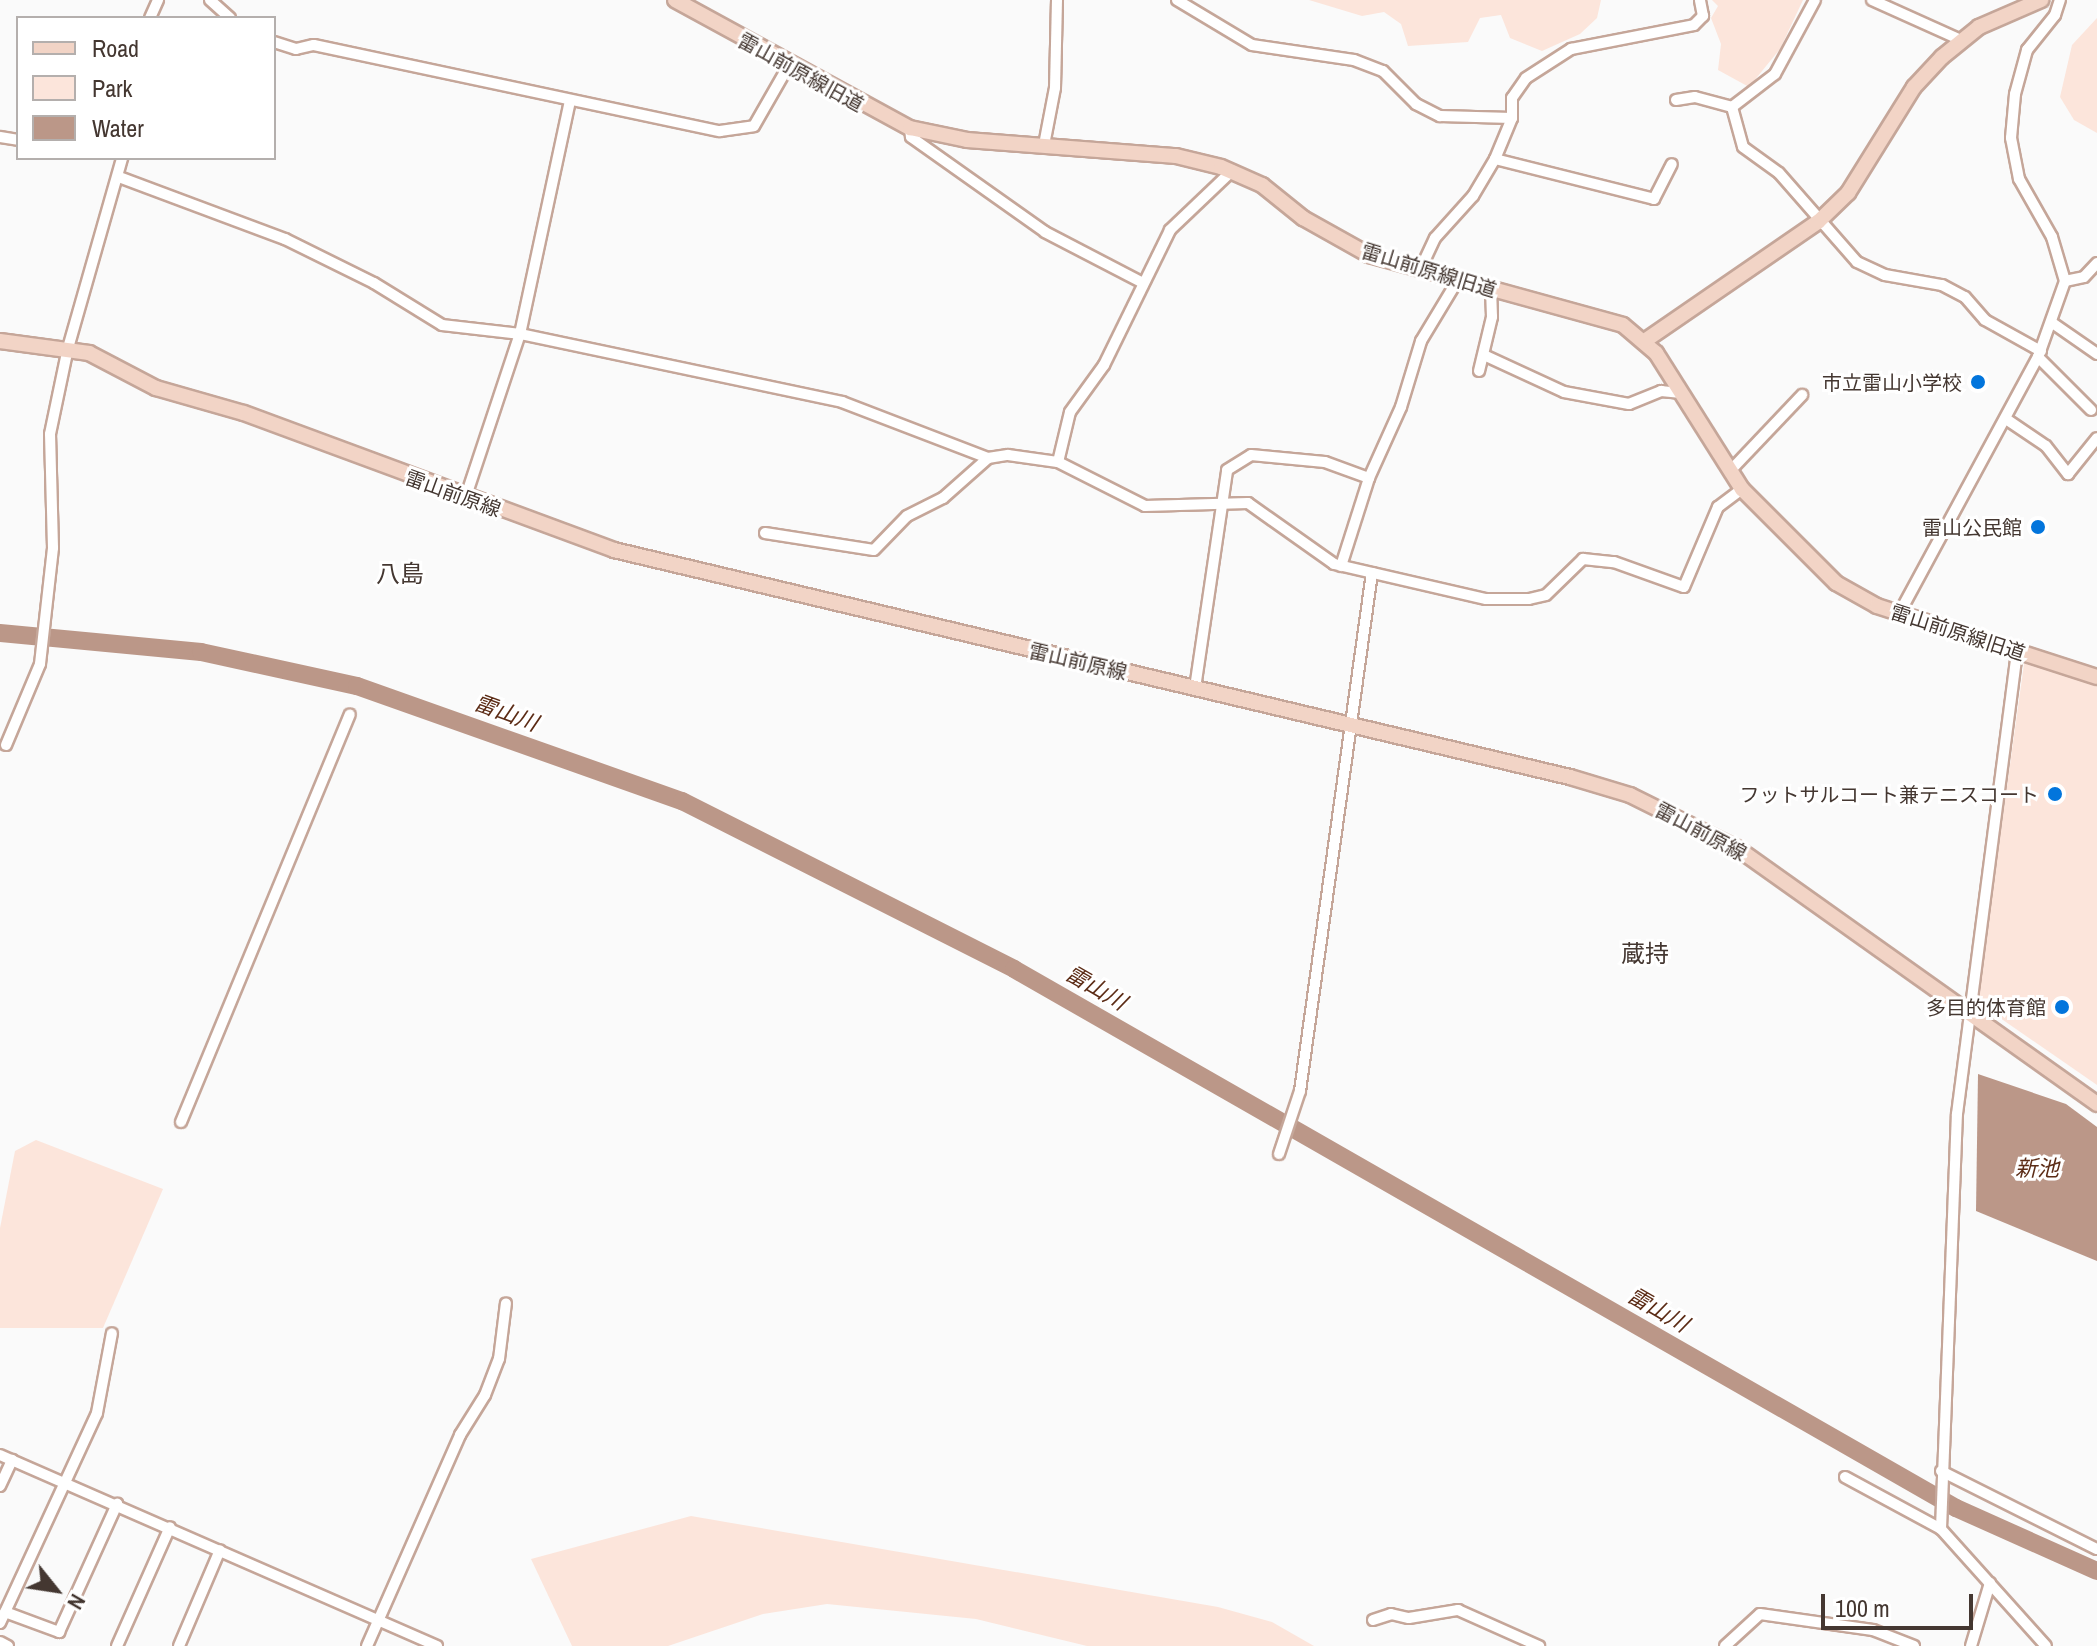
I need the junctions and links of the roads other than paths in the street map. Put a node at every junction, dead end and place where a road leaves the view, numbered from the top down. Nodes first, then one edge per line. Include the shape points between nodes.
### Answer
1 (210, 0) edge
2 (675, 0) edge
3 (1057, 0) edge
4 (1177, 0) edge
5 (1700, 0) edge
6 (1815, 0) edge
7 (1872, 0) edge
8 (2041, 0) edge
9 (2060, 0) edge
10 (228, 16) edge
11 (1961, 40) junction
12 (276, 43) edge
13 (789, 65) junction
14 (570, 100) junction
15 (1676, 100) dead end
16 (1732, 107) junction
17 (1512, 118) junction
18 (910, 128) junction
19 (1044, 145) junction
20 (1495, 159) junction
21 (122, 160) edge
22 (1672, 164) dead end
23 (1232, 171) junction
24 (119, 177) junction
25 (1818, 222) junction
26 (2097, 263) edge
27 (1420, 270) junction
28 (2065, 281) junction
29 (1141, 282) junction
30 (1456, 283) junction
31 (1491, 290) junction
32 (2051, 322) junction
33 (520, 334) junction
34 (1646, 340) junction
35 (0, 341) edge
36 (68, 348) junction
37 (2039, 354) junction
38 (2097, 354) edge
39 (1486, 356) junction
40 (1479, 371) dead end
41 (1679, 393) junction
42 (1802, 395) dead end
43 (2091, 410) dead end
44 (2006, 419) junction
45 (2097, 438) edge
46 (988, 458) junction
47 (1058, 462) junction
48 (1730, 471) junction
49 (1369, 478) junction
50 (1742, 489) junction
51 (465, 499) junction
52 (1222, 503) junction
53 (765, 533) dead end
54 (1341, 566) junction
55 (1372, 573) junction
56 (1900, 612) junction
57 (2017, 651) junction
58 (2097, 677) edge
59 (1195, 688) junction
60 (350, 715) dead end
61 (1350, 725) junction
62 (6, 745) dead end
63 (1967, 1011) junction
64 (2097, 1104) edge
65 (181, 1122) dead end
66 (1279, 1154) dead end
67 (506, 1303) dead end
68 (112, 1333) dead end
69 (0, 1455) edge
70 (12, 1460) junction
71 (1942, 1475) junction
72 (1845, 1477) dead end
73 (64, 1480) junction
74 (0, 1486) edge
75 (117, 1504) junction
76 (1942, 1525) junction
77 (170, 1527) junction
78 (2097, 1549) edge
79 (220, 1550) junction
80 (1990, 1583) junction
81 (2, 1617) edge
82 (378, 1620) junction
83 (1373, 1620) dead end
84 (0, 1642) edge
85 (8, 1646) edge
86 (117, 1646) edge
87 (179, 1646) edge
88 (367, 1646) edge
89 (437, 1646) edge
90 (1539, 1646) edge
91 (1725, 1646) edge
92 (1914, 1646) edge
93 (1971, 1646) edge
94 (2046, 1646) edge

1 - 10 street
2 - 13 main road, 雷山前原線旧道
3 - 19 street via 1055,88
4 - 17 street via 1252,45 1354,60 1383,71 1416,104 1440,116
5 - 17 street via 1703,16 1694,25 1594,42 1553,58 1520,85 1512,98
6 - 16 street via 1775,74
7 - 11 street
8 - 11 main road
9 - 28 street via 2055,15 2027,50 2011,138 2019,179 2052,237
11 - 25 main road via 1914,87 1857,181
12 - 14 street via 296,49 314,45
13 - 14 street via 761,119 734,131 706,130
13 - 18 main road, 雷山前原線旧道
14 - 33 street
15 - 16 street via 1695,97
16 - 25 street via 1743,147 1779,173
17 - 20 street
18 - 19 main road, 雷山前原線旧道 via 967,140
18 - 29 street via 911,137 1045,232
19 - 23 main road, 雷山前原線旧道 via 1176,156
20 - 22 street via 1654,199
20 - 27 street via 1473,196 1435,238
21 - 24 street
23 - 27 main road, 雷山前原線旧道 via 1351,246
23 - 29 street via 1170,230
24 - 33 street via 285,239 374,283 442,325
24 - 36 street
25 - 34 main road
25 - 37 street via 1857,262 1885,275 1942,285
26 - 28 street via 2084,277
27 - 30 main road, 雷山前原線旧道
28 - 32 street
29 - 47 street via 1104,365 1070,412
30 - 31 main road, 雷山前原線旧道
30 - 49 street via 1421,341 1401,407
31 - 34 main road, 雷山前原線旧道 via 1594,314
31 - 39 street
32 - 37 street
32 - 38 street
33 - 46 street via 842,402
33 - 51 street
34 - 41 main road, 雷山前原線旧道
35 - 36 main road, 雷山前原線
36 - 51 main road, 雷山前原線 via 89,353 156,388 244,413
36 - 62 street via 50,434 53,548 40,664
37 - 43 street
37 - 44 street
39 - 40 street
39 - 41 street via 1564,392 1629,404 1661,391
41 - 48 main road, 雷山前原線旧道
42 - 48 street
44 - 45 street via 2046,446 2068,474
44 - 56 street
46 - 47 street
46 - 53 street via 943,498 907,516 874,550
47 - 52 street via 1145,506
48 - 50 main road, 雷山前原線旧道
49 - 52 street via 1325,462 1251,455 1227,470
49 - 54 street
50 - 55 street via 1718,507 1684,587 1596,559 1583,559 1546,595 1529,599 1486,599
50 - 56 main road, 雷山前原線旧道 via 1836,583
51 - 59 main road, 雷山前原線 via 682,568
52 - 54 street via 1258,507
52 - 59 street
54 - 55 street
55 - 61 street
56 - 57 main road, 雷山前原線旧道
57 - 58 main road, 雷山前原線旧道
57 - 63 street
59 - 61 main road, 雷山前原線
60 - 65 street
61 - 63 main road, 雷山前原線 via 1570,777 1669,812 1737,848
61 - 66 street via 1297,1105
63 - 64 main road, 雷山前原線
63 - 71 street via 1957,1114
67 - 82 street via 499,1359 485,1395 460,1435
68 - 73 street via 97,1413
69 - 70 street
70 - 73 street
70 - 74 street
71 - 76 street
71 - 78 street
72 - 76 street
73 - 75 street
73 - 81 street
75 - 77 street
75 - 81 street via 59,1632
76 - 80 street
77 - 79 street
77 - 86 street
79 - 82 street
79 - 87 street
80 - 93 street
80 - 94 street
82 - 88 street
82 - 89 street
83 - 90 street via 1458,1610
84 - 85 street
91 - 92 street via 1760,1614 1873,1630

